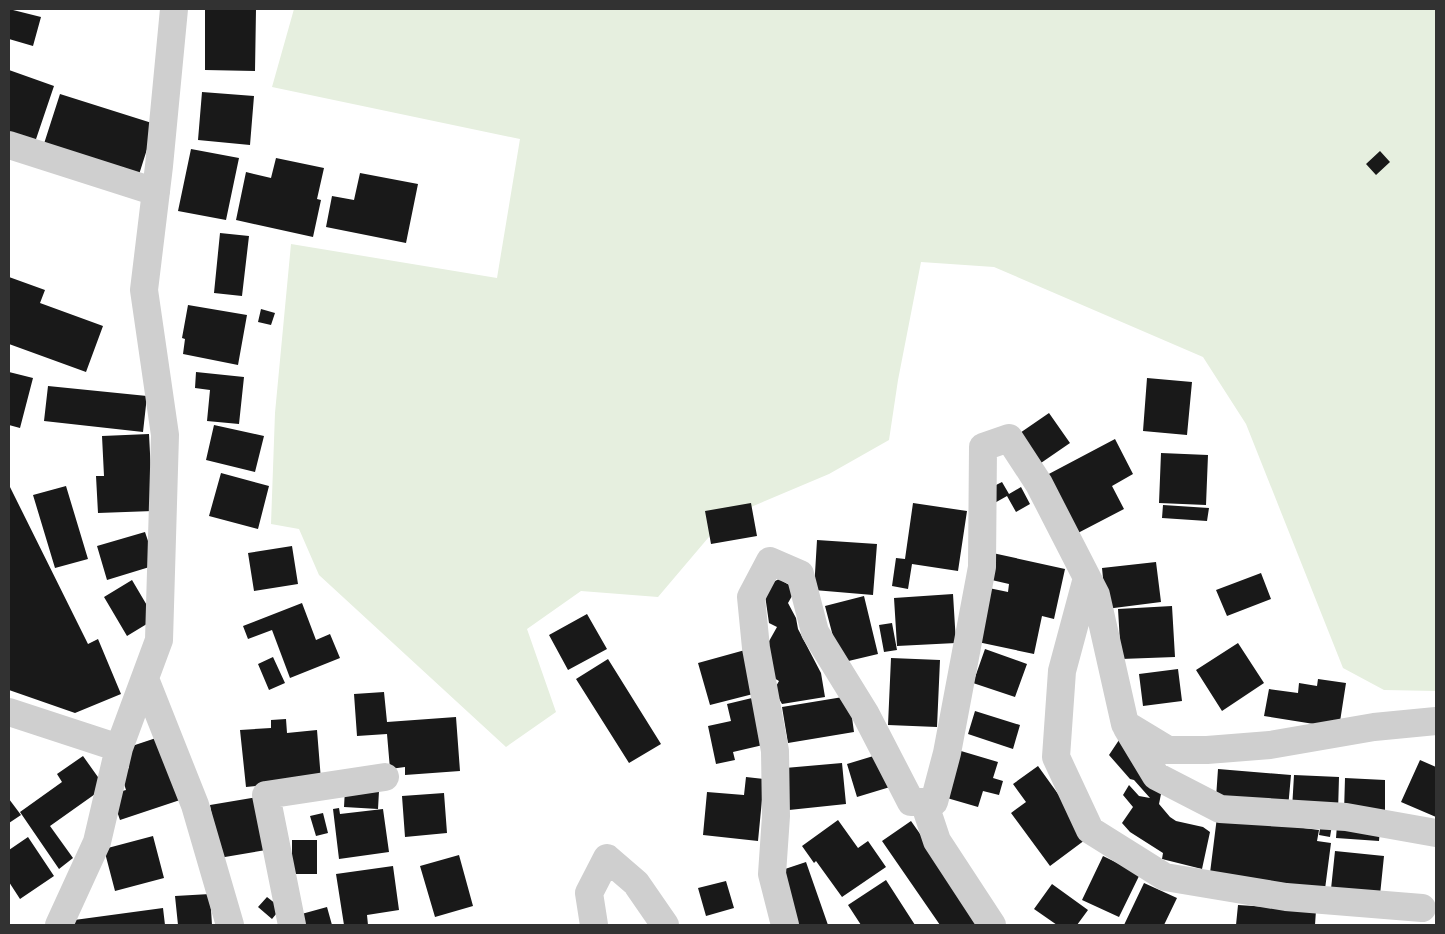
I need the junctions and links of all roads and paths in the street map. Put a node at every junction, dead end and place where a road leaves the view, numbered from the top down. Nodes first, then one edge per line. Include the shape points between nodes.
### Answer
1 (174, 9) edge
2 (9, 145) edge
3 (156, 192) junction
4 (1087, 578) junction
5 (144, 679) junction
6 (9, 712) edge
7 (1436, 721) edge
8 (1125, 724) junction
9 (119, 748) junction
10 (385, 777) dead end
11 (924, 802) junction
12 (1436, 833) edge
13 (1422, 908) dead end
14 (59, 925) edge
15 (230, 925) edge
16 (292, 925) edge
17 (594, 925) edge
18 (666, 925) edge
19 (785, 925) edge
20 (992, 925) edge

1 - 3 street
2 - 3 street
3 - 5 street via 144,290 165,435 159,640
4 - 8 street via 1096,595
4 - 11 street via 1039,484 1009,438 982,447 982,567 948,753 934,802
4 - 13 street via 1062,671 1056,757 1090,830 1165,877 1286,897
5 - 9 street
5 - 15 street via 195,805
6 - 9 street
7 - 8 street via 1374,727 1270,745 1198,750 1168,750
8 - 12 street via 1156,776 1220,809 1346,816
9 - 14 street via 98,842
10 - 16 street via 266,795
11 - 19 street via 911,802 865,713 815,632 800,574 770,561 752,596 756,648 775,751 776,816 772,874
11 - 20 street via 937,841
17 - 18 street via 589,893 607,858 636,883

